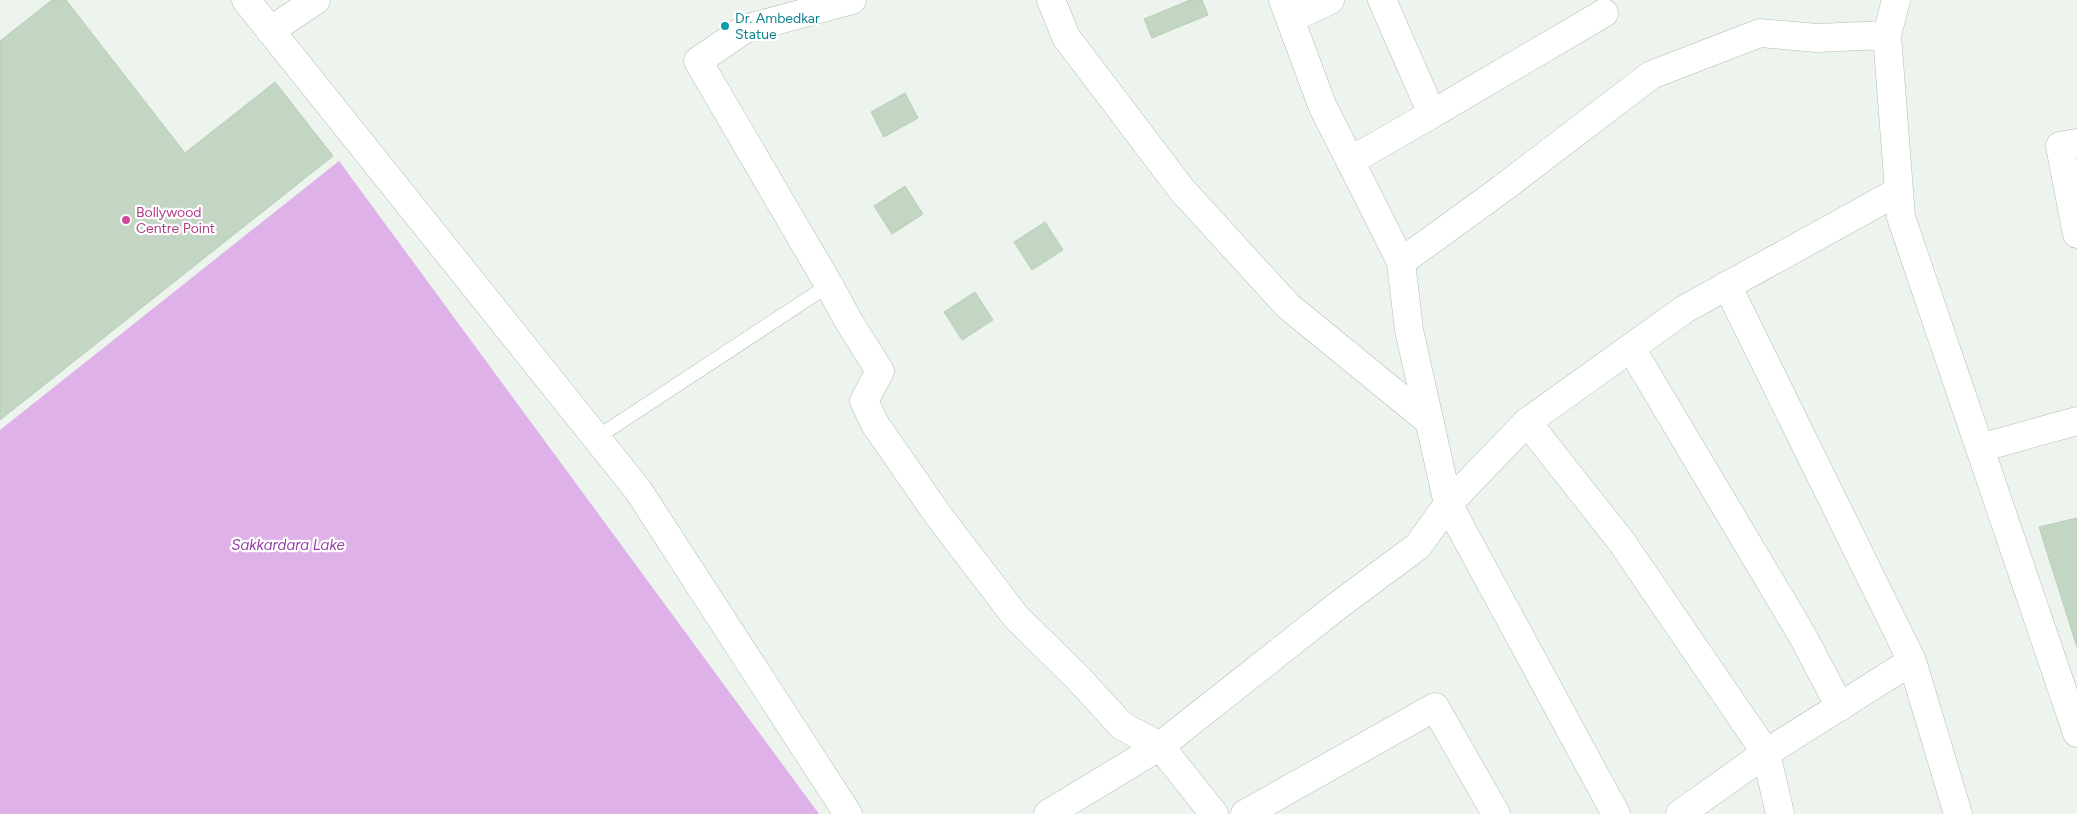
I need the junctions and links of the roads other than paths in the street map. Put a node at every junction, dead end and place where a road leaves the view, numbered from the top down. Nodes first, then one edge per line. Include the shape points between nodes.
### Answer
1 (246, 0) edge
2 (316, 0) edge
3 (852, 0) edge
4 (1052, 0) edge
5 (1330, 0) edge
6 (1382, 0) edge
7 (1896, 0) edge
8 (1286, 10) edge
9 (1604, 13) dead end
10 (270, 31) junction
11 (1887, 35) junction
12 (1432, 114) junction
13 (2077, 143) edge
14 (1350, 161) junction
15 (1899, 191) junction
16 (2077, 234) edge
17 (1401, 262) junction
18 (830, 285) junction
19 (1728, 285) junction
20 (1631, 348) junction
21 (2077, 421) edge
22 (1430, 422) junction
23 (1527, 422) junction
24 (596, 438) junction
25 (1980, 448) junction
26 (1448, 504) junction
27 (1912, 661) junction
28 (1840, 707) junction
29 (2077, 733) edge
30 (1160, 746) junction
31 (1766, 753) junction
32 (848, 814) edge
33 (1048, 814) edge
34 (1214, 814) edge
35 (1245, 814) edge
36 (1496, 814) edge
37 (1616, 814) edge
38 (1680, 814) edge
39 (1780, 814) edge
40 (1958, 814) edge

1 - 10 street
2 - 10 street
3 - 18 street via 745,29 698,61
4 - 22 street via 1066,37 1182,190 1288,306
5 - 8 street
6 - 12 street
7 - 11 street
8 - 14 street via 1322,105
9 - 12 street
10 - 24 street
11 - 15 street
11 - 17 street via 1817,38 1760,33 1651,75
12 - 14 street
13 - 16 street via 2060,146
14 - 17 street
15 - 19 street
15 - 25 street via 1901,217
17 - 22 street via 1409,330
18 - 24 lane
18 - 30 street via 880,371 864,401 875,424 938,515 1016,616 1122,726
19 - 20 street via 1685,309
19 - 27 street
20 - 23 street
20 - 28 street via 1802,635
21 - 25 street
22 - 26 street
23 - 26 street
23 - 31 street via 1621,541
24 - 32 street via 638,490
25 - 29 street
26 - 30 street via 1418,546
26 - 37 street
27 - 28 street
27 - 40 street
28 - 31 street
30 - 33 street
30 - 34 street
31 - 38 street
31 - 39 street
35 - 36 street via 1434,707

